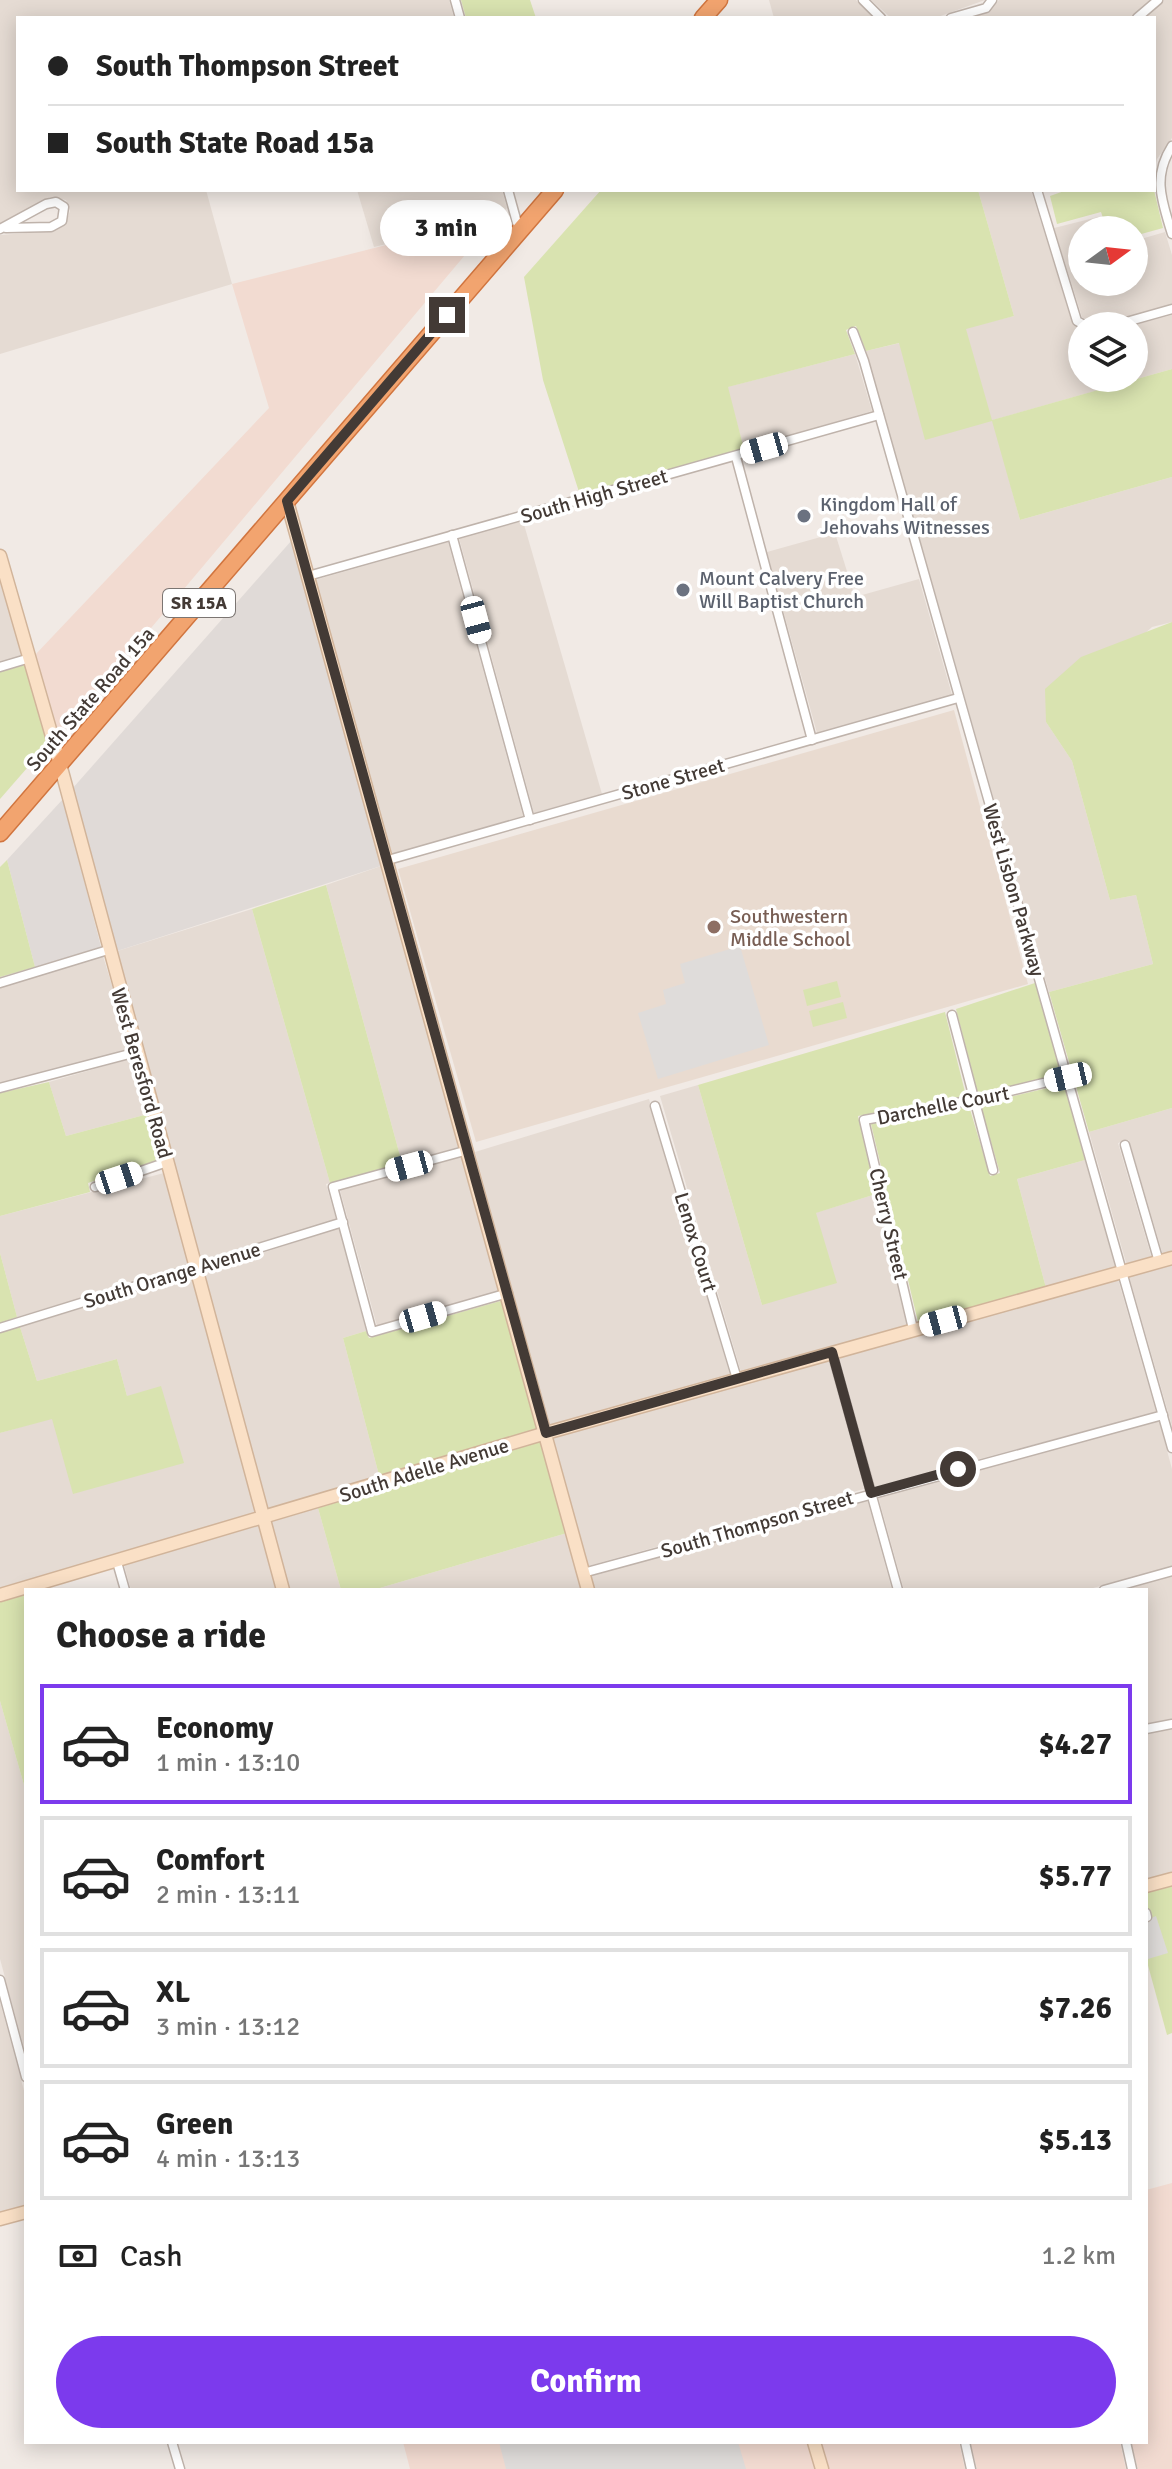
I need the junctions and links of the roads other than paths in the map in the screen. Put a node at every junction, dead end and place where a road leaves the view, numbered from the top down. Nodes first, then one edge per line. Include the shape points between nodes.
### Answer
1 (719, 0) edge
2 (863, 0) edge
3 (992, 0) edge
4 (1158, 0) edge
5 (705, 16) edge
6 (879, 16) edge
7 (958, 16) edge
8 (1139, 16) edge
9 (1172, 146) edge
10 (509, 192) edge
11 (553, 192) edge
12 (1038, 192) edge
13 (3, 229) edge
14 (520, 231) junction
15 (1172, 234) edge
16 (1172, 309) edge
17 (1074, 312) edge
18 (1148, 316) edge
19 (853, 332) dead end
20 (879, 415) junction
21 (736, 457) junction
22 (287, 501) junction
23 (452, 535) junction
24 (0, 556) edge
25 (308, 576) junction
26 (30, 658) junction
27 (0, 667) edge
28 (958, 698) junction
29 (812, 740) junction
30 (60, 764) junction
31 (530, 820) junction
32 (0, 833) edge
33 (388, 860) junction
34 (108, 950) junction
35 (0, 983) edge
36 (952, 1015) dead end
37 (137, 1052) junction
38 (1068, 1077) junction
39 (0, 1088) edge
40 (973, 1100) junction
41 (655, 1106) dead end
42 (864, 1120) joint
43 (1125, 1145) dead end
44 (469, 1150) junction
45 (167, 1162) junction
46 (993, 1170) dead end
47 (95, 1187) dead end
48 (343, 1222) junction
49 (1166, 1260) edge
50 (197, 1268) junction
51 (1122, 1272) junction
52 (508, 1293) junction
53 (0, 1328) edge
54 (913, 1329) junction
55 (832, 1352) junction
56 (737, 1379) junction
57 (1163, 1415) junction
58 (546, 1433) junction
59 (1172, 1448) edge
60 (871, 1493) junction
61 (264, 1519) junction
62 (117, 1562) junction
63 (1172, 1571) edge
64 (583, 1573) junction
65 (24, 1588) edge
66 (25, 1588) edge
67 (124, 1588) edge
68 (282, 1588) edge
69 (587, 1588) edge
70 (897, 1588) edge
71 (1111, 1588) edge
72 (0, 1595) edge
73 (1172, 1724) edge
74 (1148, 1729) edge
75 (1172, 1879) edge
76 (1148, 1885) edge
77 (0, 1980) edge
78 (24, 2070) edge
79 (24, 2213) edge
80 (0, 2219) edge
81 (173, 2444) edge
82 (815, 2444) edge
83 (965, 2444) edge
84 (1126, 2444) edge
85 (180, 2469) edge
86 (822, 2469) edge
87 (971, 2469) edge
88 (1132, 2469) edge

1 - 5 highway
2 - 6 street
3 - 7 street via 986,8
4 - 8 street
9 - 15 street via 1159,177
10 - 14 street
11 - 14 highway, South State Road 15a / SR 15A
12 - 17 street
13 - 13 street via 46,204 64,207 62,221 51,227
14 - 22 highway, South State Road 15a / SR 15A
16 - 18 street
19 - 20 street, West Lisbon Parkway
20 - 21 street, South High Street
20 - 28 street, West Lisbon Parkway
21 - 23 street, South High Street
21 - 29 street
22 - 25 street
22 - 30 highway, South State Road 15a / SR 15A
23 - 25 street, South High Street
23 - 31 street
24 - 26 street, West Beresford Road
25 - 33 street
26 - 27 street
26 - 30 street, West Beresford Road
28 - 29 street, Stone Street
28 - 38 street, West Lisbon Parkway
29 - 31 street, Stone Street
30 - 32 highway, South State Road 15a / SR 15A
30 - 34 street, West Beresford Road
31 - 33 street, Stone Street
33 - 44 street
34 - 35 street
34 - 37 street, West Beresford Road
36 - 40 street
37 - 39 street
37 - 45 street, West Beresford Road
38 - 40 street, Darchelle Court
38 - 51 street, West Lisbon Parkway
40 - 42 street, Darchelle Court
40 - 46 street
41 - 56 street, Lenox Court
42 - 54 street, Cherry Street
43 - 49 street
44 - 48 street via 333,1187
44 - 52 street
45 - 47 street
45 - 50 street, West Beresford Road
48 - 50 street, South Orange Avenue
48 - 52 street via 372,1332
49 - 51 street, South Adelle Avenue
50 - 53 street, South Orange Avenue
50 - 61 street, West Beresford Road
51 - 54 street, South Adelle Avenue
51 - 57 street, West Lisbon Parkway
52 - 58 street
54 - 55 street, South Adelle Avenue
55 - 56 street, South Adelle Avenue
55 - 60 street
56 - 58 street, South Adelle Avenue
57 - 59 street, West Lisbon Parkway
57 - 60 street, South Thompson Street
58 - 61 street, South Adelle Avenue
58 - 64 street
60 - 64 street, South Thompson Street
60 - 70 street
61 - 62 street, South Adelle Avenue
61 - 68 street, West Beresford Road
62 - 66 street, South Adelle Avenue
62 - 67 street
63 - 71 street
64 - 69 street
65 - 72 street, South Adelle Avenue
73 - 74 street
75 - 76 street
77 - 78 street
79 - 80 street
81 - 85 street
82 - 86 street
83 - 87 street
84 - 88 street

